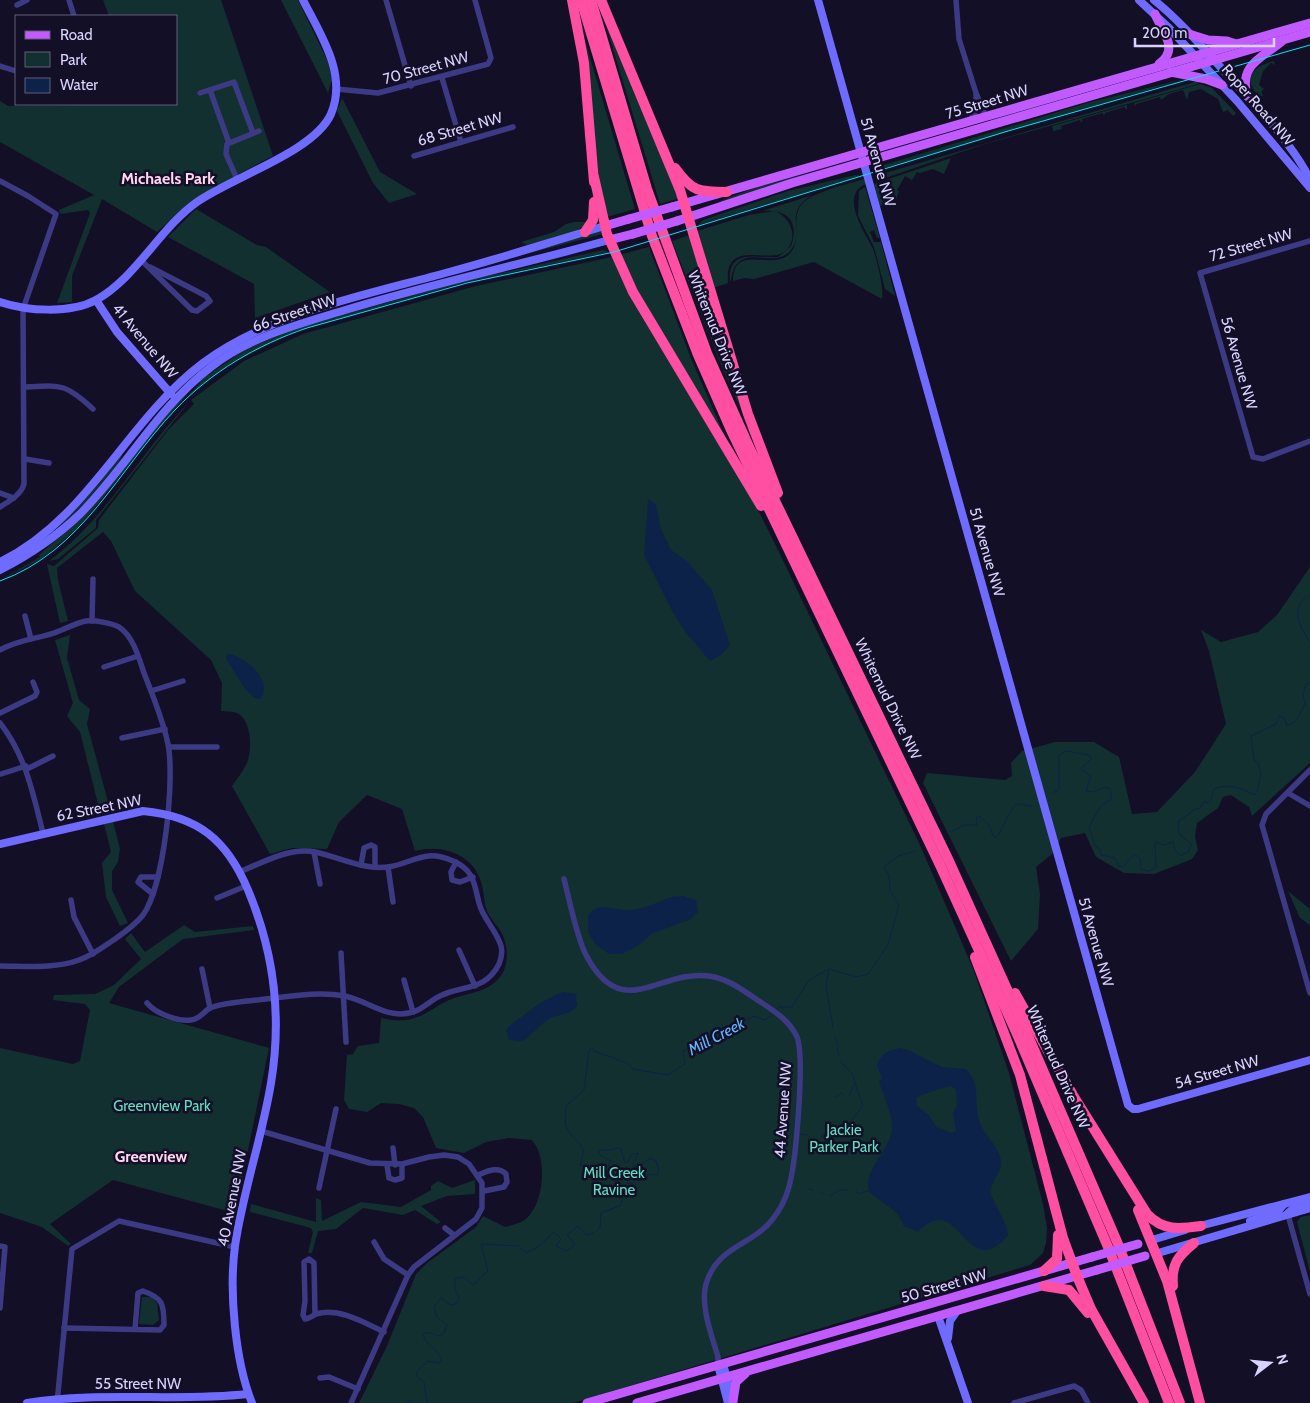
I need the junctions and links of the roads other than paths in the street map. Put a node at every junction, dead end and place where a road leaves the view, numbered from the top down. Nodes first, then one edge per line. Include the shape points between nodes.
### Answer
1 (28, 0) edge
2 (69, 0) edge
3 (303, 0) edge
4 (386, 0) edge
5 (475, 0) edge
6 (572, 0) edge
7 (581, 0) edge
8 (591, 0) edge
9 (601, 0) edge
10 (818, 0) edge
11 (956, 0) edge
12 (1139, 0) edge
13 (1154, 0) edge
14 (17, 5) dead end
15 (1154, 14) junction
16 (74, 15) edge
17 (1310, 23) edge
18 (1310, 32) edge
19 (1189, 34) junction
20 (1284, 39) junction
21 (1236, 44) junction
22 (1206, 52) junction
23 (1195, 55) junction
24 (1214, 59) junction
25 (1202, 62) junction
26 (0, 66) edge
27 (1153, 68) junction
28 (15, 71) edge
29 (1171, 72) junction
30 (442, 78) junction
31 (1222, 85) junction
32 (411, 86) junction
33 (336, 89) junction
34 (210, 90) junction
35 (976, 93) junction
36 (200, 94) dead end
37 (1248, 96) junction
38 (986, 117) junction
39 (968, 122) junction
40 (983, 126) junction
41 (514, 127) dead end
42 (461, 142) junction
43 (229, 143) junction
44 (666, 153) junction
45 (414, 156) dead end
46 (863, 158) junction
47 (594, 177) junction
48 (237, 179) junction
49 (1310, 179) edge
50 (0, 181) edge
51 (1310, 188) edge
52 (726, 192) junction
53 (684, 203) junction
54 (672, 207) joint
55 (688, 218) junction
56 (678, 221) joint
57 (605, 226) junction
58 (585, 232) junction
59 (610, 240) junction
60 (1310, 241) edge
61 (141, 260) junction
62 (150, 267) junction
63 (1200, 273) joint
64 (96, 300) junction
65 (0, 302) edge
66 (23, 309) junction
67 (24, 387) junction
68 (169, 391) junction
69 (175, 399) junction
70 (93, 409) dead end
71 (1310, 441) edge
72 (25, 459) junction
73 (49, 462) dead end
74 (0, 493) edge
75 (14, 498) junction
76 (0, 507) edge
77 (785, 531) junction
78 (0, 562) edge
79 (0, 570) edge
80 (93, 579) dead end
81 (25, 616) dead end
82 (92, 621) junction
83 (31, 639) junction
84 (0, 650) edge
85 (138, 656) junction
86 (104, 667) dead end
87 (184, 681) dead end
88 (34, 682) dead end
89 (151, 691) junction
90 (0, 713) edge
91 (0, 723) edge
92 (165, 729) junction
93 (122, 738) dead end
94 (169, 747) junction
95 (217, 747) dead end
96 (53, 756) dead end
97 (27, 768) junction
98 (1310, 770) edge
99 (1, 774) dead end
100 (1288, 793) junction
101 (1310, 806) edge
102 (167, 813) junction
103 (44, 833) junction
104 (0, 844) edge
105 (224, 847) joint
106 (314, 852) junction
107 (456, 862) junction
108 (361, 865) junction
109 (940, 865) junction
110 (375, 866) junction
111 (388, 867) junction
112 (239, 872) junction
113 (158, 877) junction
114 (473, 877) junction
115 (564, 879) dead end
116 (320, 884) dead end
117 (246, 886) junction
118 (153, 894) junction
119 (217, 898) dead end
120 (71, 900) dead end
121 (393, 902) dead end
122 (459, 950) dead end
123 (991, 952) junction
124 (340, 953) dead end
125 (93, 954) junction
126 (0, 966) edge
127 (202, 970) dead end
128 (404, 980) dead end
129 (475, 986) junction
130 (1310, 993) edge
131 (344, 996) junction
132 (276, 998) junction
133 (147, 1003) dead end
134 (210, 1008) junction
135 (413, 1012) junction
136 (346, 1042) dead end
137 (1310, 1060) edge
138 (336, 1109) dead end
139 (1133, 1109) joint
140 (261, 1131) junction
141 (393, 1148) dead end
142 (328, 1150) junction
143 (402, 1164) junction
144 (387, 1165) junction
145 (395, 1165) junction
146 (478, 1175) junction
147 (1126, 1184) junction
148 (318, 1188) dead end
149 (484, 1191) junction
150 (1310, 1197) edge
151 (1310, 1202) edge
152 (1284, 1204) junction
153 (1055, 1206) junction
154 (1310, 1208) edge
155 (1288, 1215) junction
156 (1201, 1226) junction
157 (445, 1228) dead end
158 (454, 1235) junction
159 (1218, 1235) junction
160 (1152, 1240) junction
161 (374, 1242) dead end
162 (1194, 1243) junction
163 (2, 1246) edge
164 (235, 1247) junction
165 (1158, 1253) junction
166 (1072, 1263) junction
167 (1044, 1271) junction
168 (408, 1275) junction
169 (1077, 1276) junction
170 (1044, 1286) junction
171 (1310, 1294) edge
172 (956, 1296) junction
173 (1173, 1302) junction
174 (0, 1308) edge
175 (957, 1311) junction
176 (315, 1314) junction
177 (938, 1316) junction
178 (64, 1328) junction
179 (135, 1329) junction
180 (384, 1332) junction
181 (948, 1342) junction
182 (1110, 1344) junction
183 (720, 1362) junction
184 (751, 1370) junction
185 (320, 1378) dead end
186 (724, 1378) junction
187 (358, 1390) junction
188 (248, 1394) junction
189 (57, 1400) edge
190 (124, 1401) edge
191 (732, 1402) edge
192 (27, 1403) edge
193 (252, 1403) edge
194 (351, 1403) edge
195 (587, 1403) edge
196 (637, 1403) edge
197 (968, 1403) edge
198 (1014, 1403) edge
199 (1088, 1403) edge
200 (1144, 1403) edge
201 (1169, 1403) edge
202 (1180, 1403) edge
203 (1200, 1403) edge

1 - 14 street
2 - 16 street
3 - 33 street via 331,58
4 - 32 street
5 - 30 street, 70 Street NW via 491,62
6 - 47 highway via 584,63
7 - 77 highway, Whitemud Drive NW via 637,188 675,297 731,430
8 - 77 highway, Whitemud Drive NW via 647,190 672,262 722,388
9 - 44 highway via 619,49
10 - 46 street, 51 Avenue NW
11 - 35 street via 957,30
12 - 15 street, Roper Road NW
13 - 19 street, Roper Road NW
15 - 23 street, Roper Road NW
15 - 27 main road via 1168,39 1170,50 1166,59
17 - 21 main road, 75 Street NW
18 - 20 main road, 75 Street NW
19 - 21 main road
19 - 22 street, Roper Road NW
20 - 24 main road, 75 Street NW
20 - 37 main road via 1249,68 1245,78
21 - 22 main road, 75 Street NW
22 - 23 main road, 75 Street NW
22 - 24 street, Roper Road NW
23 - 25 street, Roper Road NW
23 - 27 main road, 75 Street NW
24 - 25 main road, 75 Street NW
24 - 37 street, Roper Road NW
25 - 29 main road, 75 Street NW
25 - 31 street, Roper Road NW
26 - 28 street
27 - 38 main road, 75 Street NW
29 - 31 main road
29 - 40 main road, 75 Street NW
30 - 32 street, 70 Street NW
30 - 42 street
31 - 51 street, Roper Road NW
32 - 33 street, 70 Street NW via 378,93
33 - 48 street via 331,114 314,136
34 - 36 street
34 - 43 street
34 - 43 street via 234,82 256,132
35 - 38 street
35 - 39 street via 976,110
37 - 49 street, Roper Road NW
38 - 39 main road, 75 Street NW
38 - 40 main road
39 - 46 main road, 75 Street NW
40 - 46 main road, 75 Street NW
41 - 42 street, 68 Street NW
42 - 45 street, 68 Street NW
43 - 48 street via 226,154
44 - 52 highway via 692,188
44 - 53 highway
46 - 52 main road, 75 Street NW via 778,175
46 - 55 main road, 75 Street NW
46 - 139 street, 51 Avenue NW via 1127,1102
47 - 57 highway
47 - 58 highway via 594,216
48 - 61 street via 196,203
50 - 66 street via 56,214
52 - 53 main road, 75 Street NW
53 - 54 main road, 75 Street NW
53 - 55 highway
54 - 57 main road, 66 Street NW, bridge
55 - 56 main road, 75 Street NW
55 - 77 highway
56 - 59 main road, 66 Street NW, bridge
57 - 58 street, 66 Street NW
57 - 59 highway
58 - 68 street, 66 Street NW via 281,322 227,346
59 - 69 street, 66 Street NW via 401,294 281,330 220,361
59 - 77 highway via 642,306 754,496
60 - 63 street, 72 Street NW
61 - 62 street
61 - 64 street
62 - 62 street via 192,310 196,311 210,301
63 - 71 street, 56 Avenue NW via 1255,459 1287,452
64 - 66 street via 66,308
64 - 68 street, 41 Avenue NW via 117,332
65 - 66 street
66 - 67 street
67 - 70 street via 62,386 73,391
67 - 72 street
68 - 69 street, 41 Avenue NW
68 - 78 street, 66 Street NW via 75,507 50,529
69 - 79 street, 66 Street NW via 80,514 41,547
72 - 73 street
72 - 75 street via 24,484
74 - 75 street
75 - 76 street
77 - 109 highway, Whitemud Drive NW
77 - 123 highway, Whitemud Drive NW
80 - 82 street
81 - 83 street
82 - 83 street
82 - 85 street via 118,627 131,641
83 - 84 street
85 - 86 street
85 - 89 street
87 - 89 street
88 - 90 street via 37,692 34,696
89 - 92 street
91 - 97 street
92 - 93 street
92 - 94 street
94 - 95 street
94 - 102 street
96 - 97 street
97 - 99 street
97 - 103 street
98 - 100 street
100 - 101 street
100 - 130 street via 1262,821
102 - 103 street, 62 Street NW via 144,811
102 - 105 street, 62 Street NW via 204,829
102 - 113 street
103 - 104 street, 62 Street NW
105 - 112 street, 40 Avenue NW
106 - 108 street
106 - 112 street via 289,853
106 - 116 street
107 - 111 street via 433,854
107 - 114 street
107 - 114 street via 452,880 460,882
108 - 110 street
108 - 110 street via 364,848 371,844 375,847
109 - 153 highway via 1017,1067
109 - 201 highway, Whitemud Drive NW via 1065,1145
110 - 111 street
111 - 121 street
112 - 117 street, 40 Avenue NW
113 - 118 street
113 - 118 street via 141,877 138,882
114 - 129 street via 479,903 502,949 494,973
115 - 183 street, 44 Avenue NW via 586,955 610,984 636,991 682,978 708,976 734,986 766,1006 786,1022 796,1036 800,1056 792,1177 784,1200 762,1230 717,1262 706,1283 704,1300
117 - 119 street
117 - 132 street, 40 Avenue NW via 263,930
118 - 125 street via 142,916
120 - 125 street via 74,917
122 - 129 street
123 - 147 highway
123 - 202 highway, Whitemud Drive NW via 1118,1244
124 - 131 street
125 - 126 street via 73,962
127 - 134 street
128 - 135 street
129 - 135 street via 441,995
131 - 132 street via 310,994
131 - 135 street via 378,1011 395,1014
131 - 136 street
132 - 134 street
132 - 140 street, 40 Avenue NW via 276,1041
133 - 134 street via 160,1014 190,1020 200,1017
137 - 139 street, 54 Street NW
138 - 142 street
140 - 142 street
140 - 164 street, 40 Avenue NW
141 - 145 street
142 - 144 street
142 - 148 street
143 - 144 street via 402,1178 395,1180 389,1178
143 - 145 street
143 - 146 street via 429,1157 458,1157
144 - 145 street
146 - 149 street
146 - 149 street via 496,1169 506,1174 504,1186
147 - 156 highway via 1147,1214 1160,1225 1180,1229
147 - 160 highway
149 - 158 street via 482,1208 476,1219
150 - 152 street, 50 Street NW
151 - 155 street via 1290,1209
152 - 156 street, 50 Street NW
152 - 159 street via 1277,1212
153 - 166 highway
153 - 167 highway via 1058,1256 1055,1264
154 - 155 street, 50 Street NW
155 - 159 street, 50 Street NW
155 - 171 street
156 - 160 street, 50 Street NW
157 - 158 street
158 - 168 street
159 - 162 street, 50 Street NW
160 - 165 highway
160 - 166 main road, 50 Street NW, bridge
161 - 168 street via 384,1259
162 - 165 street, 50 Street NW
162 - 173 highway via 1177,1257 1174,1264
163 - 174 street
164 - 178 street via 118,1221 72,1249
164 - 188 street, 40 Avenue NW via 234,1304
165 - 169 main road, 50 Street NW, bridge
165 - 173 highway
166 - 167 main road, 50 Street NW
166 - 169 highway
167 - 172 main road, 50 Street NW
168 - 180 street
169 - 170 main road, 50 Street NW
169 - 182 highway
170 - 175 main road, 50 Street NW
170 - 182 highway via 1069,1290
172 - 177 main road via 939,1307
172 - 183 main road, 50 Street NW
173 - 203 highway
175 - 177 main road, 50 Street NW
175 - 181 street via 950,1321
176 - 176 street via 314,1264 309,1259 304,1262 303,1315 305,1319
176 - 180 street via 340,1314
177 - 181 street
177 - 184 main road, 50 Street NW
178 - 179 street
178 - 189 street
179 - 179 street via 138,1293 143,1291 156,1296 162,1305 162,1329
180 - 187 street
181 - 197 street
182 - 200 highway
183 - 186 street, 44 Avenue NW
183 - 195 main road, 50 Street NW
184 - 186 main road, 50 Street NW
184 - 191 main road via 736,1382
185 - 187 street via 329,1377
186 - 191 street, 44 Avenue NW
186 - 196 main road, 50 Street NW
187 - 194 street
188 - 190 street, 55 Street NW
188 - 193 street, 40 Avenue NW
189 - 190 street, 55 Street NW
189 - 192 street, 55 Street NW
198 - 199 street via 1074,1386 1081,1390

